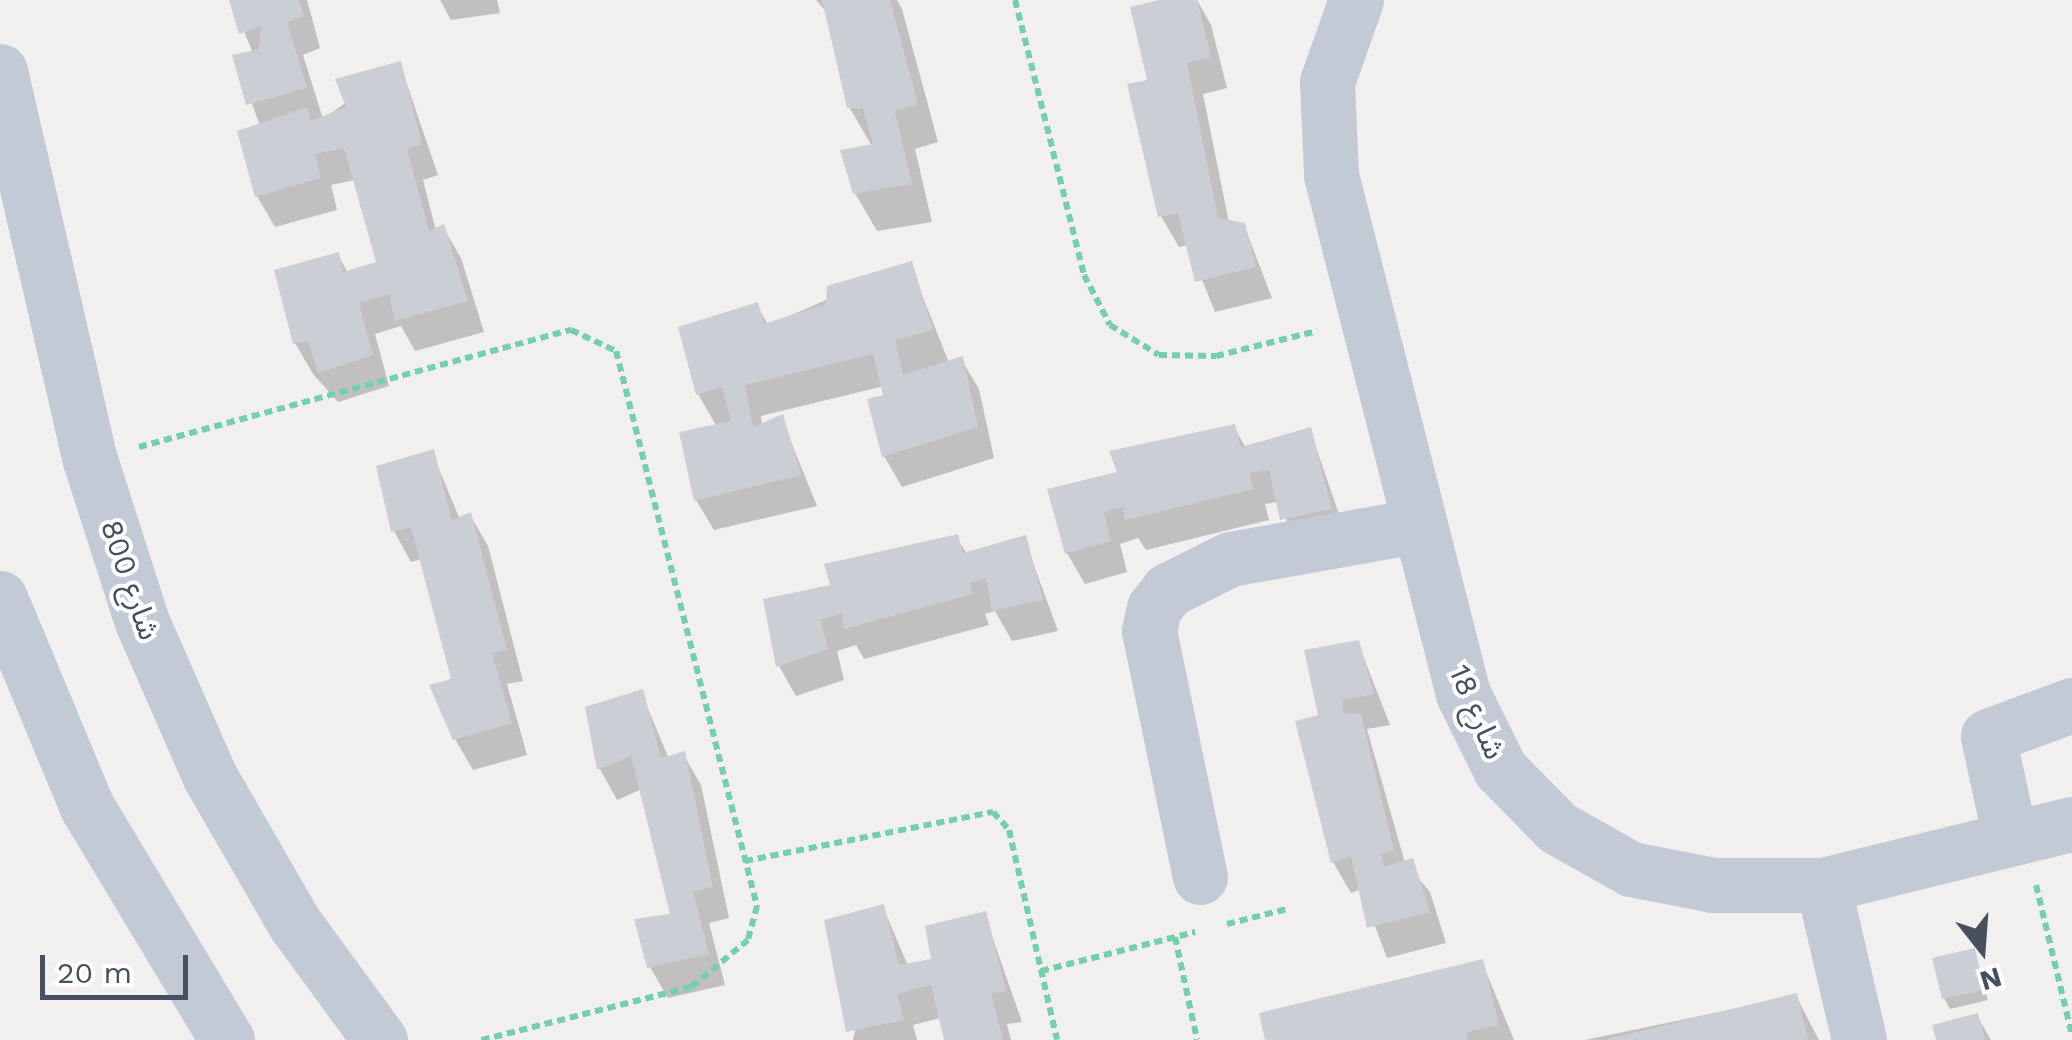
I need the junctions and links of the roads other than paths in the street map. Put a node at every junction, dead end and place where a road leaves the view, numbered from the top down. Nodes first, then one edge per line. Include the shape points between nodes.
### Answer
1 (1356, 0) edge
2 (0, 70) edge
3 (1420, 526) junction
4 (0, 598) edge
5 (2072, 705) edge
6 (2035, 833) edge
7 (1200, 877) dead end
8 (1823, 885) junction
9 (227, 1040) edge
10 (380, 1040) edge
11 (1859, 1040) edge

1 - 3 street, شارع 18 via 1327,82 1331,175
2 - 10 street, شارع 800 via 90,460 142,622 210,777 295,924
3 - 7 street via 1336,533 1230,559 1168,590 1154,608 1150,630
3 - 8 street, شارع 18 via 1463,694 1500,769 1558,828 1631,869 1712,885
4 - 9 street via 88,807
5 - 6 street via 1988,736
6 - 8 street, شارع 18
8 - 11 street

